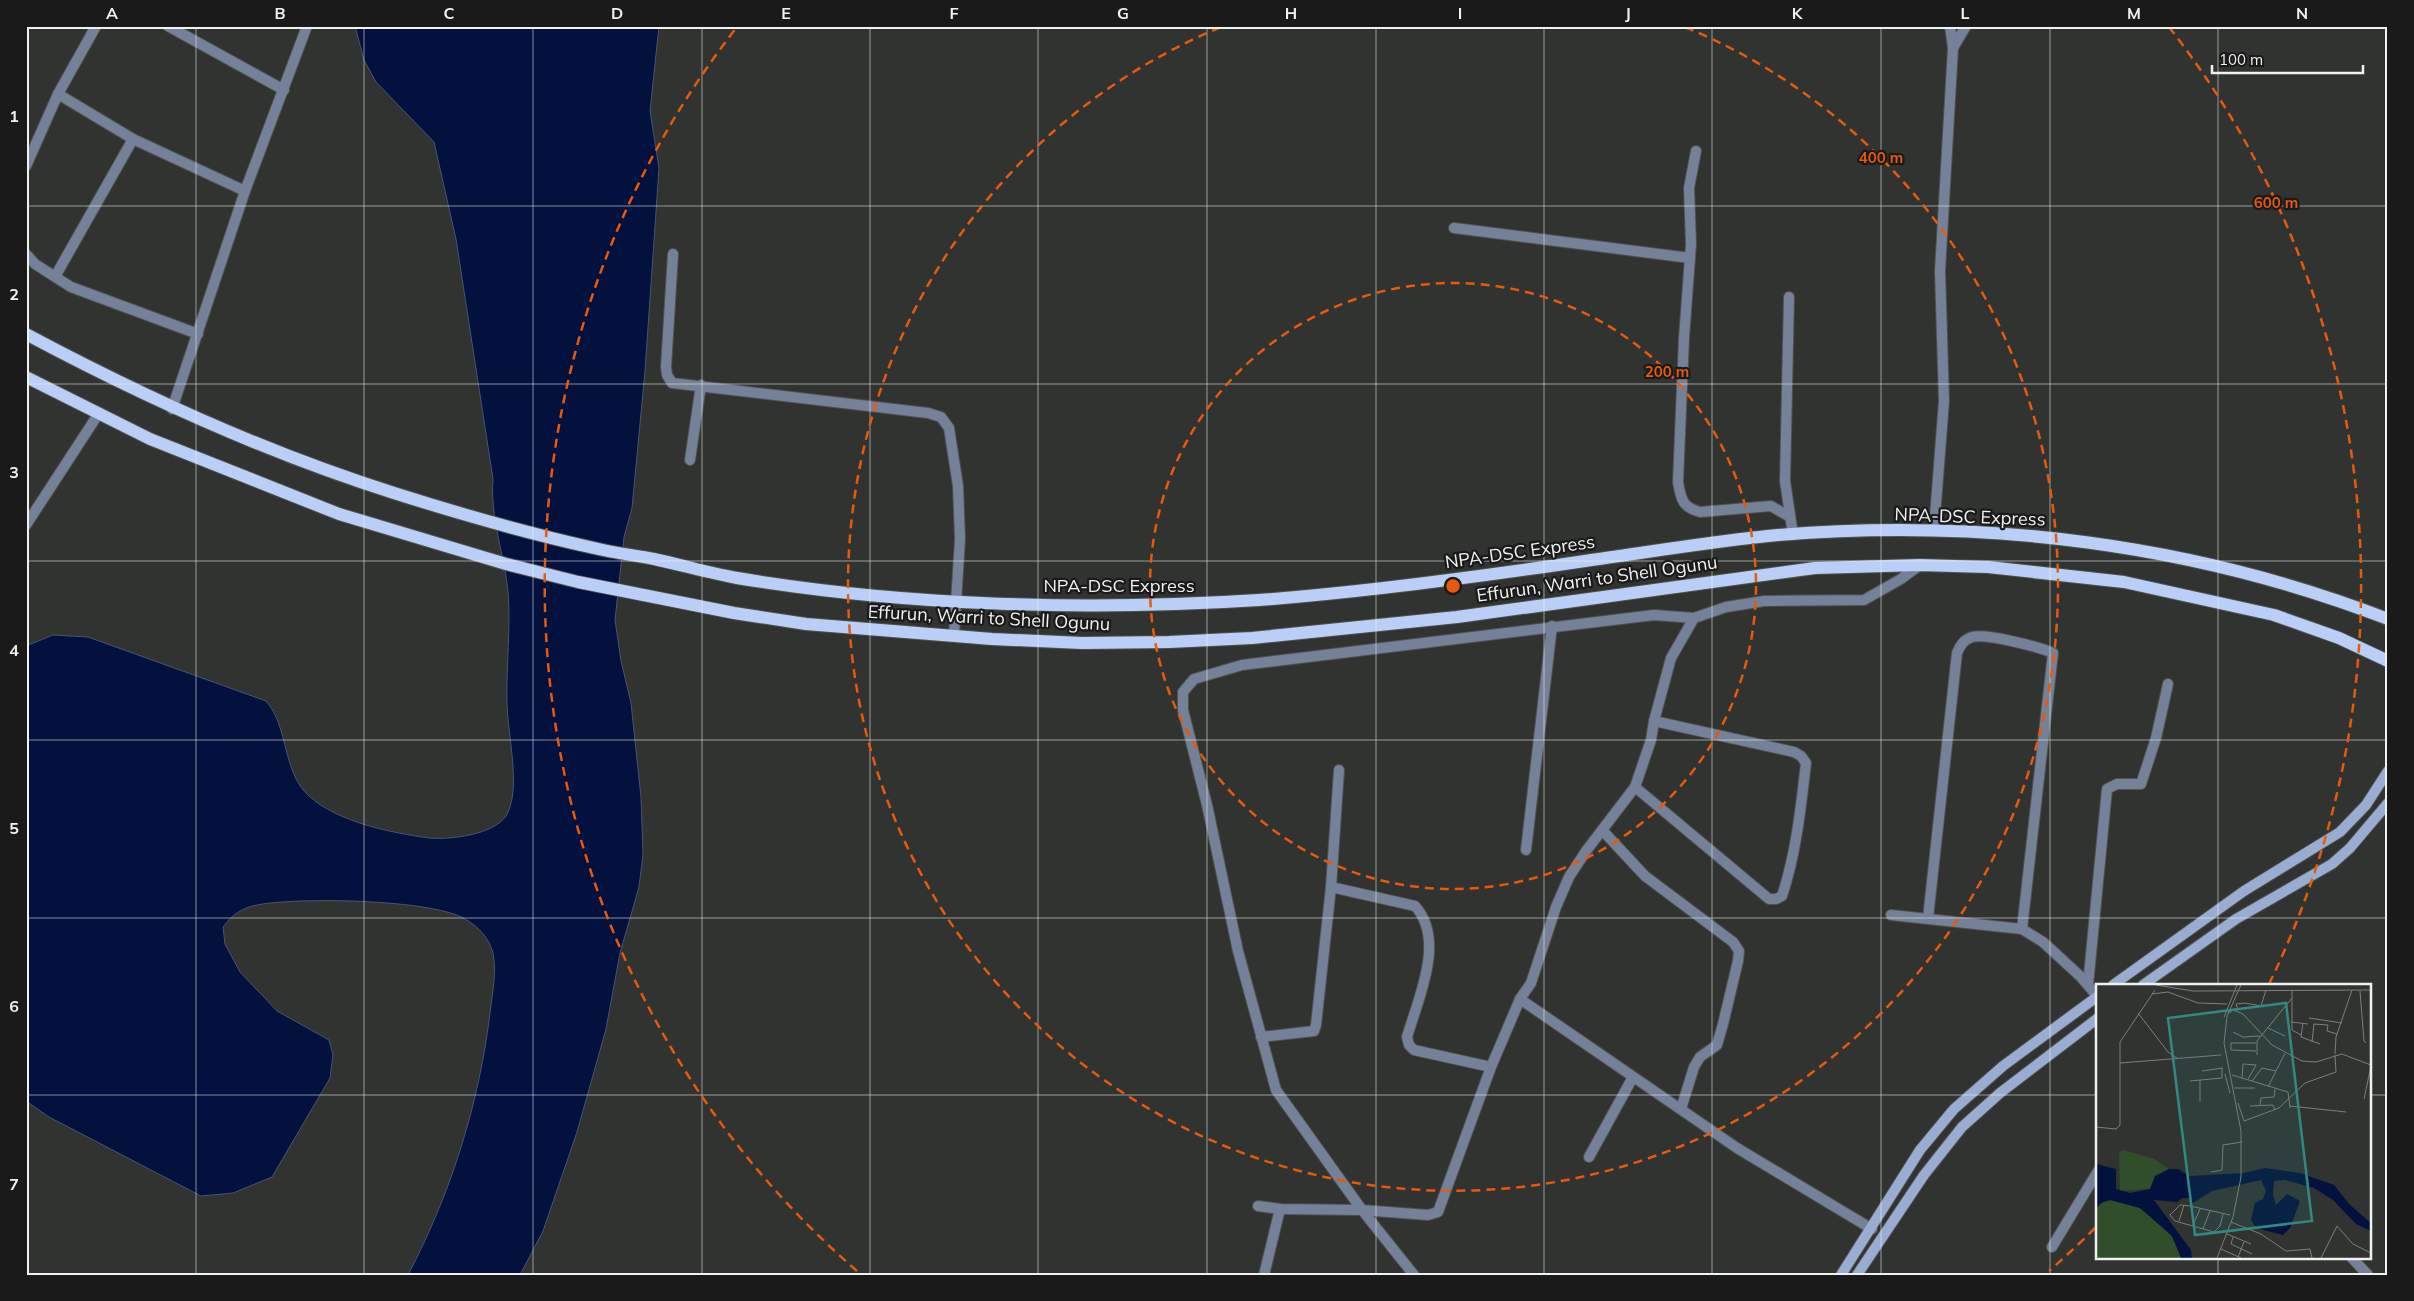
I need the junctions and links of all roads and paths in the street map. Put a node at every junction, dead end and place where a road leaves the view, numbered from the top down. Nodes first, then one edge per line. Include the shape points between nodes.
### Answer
1 (96, 26) edge
2 (168, 26) edge
3 (307, 26) edge
4 (1950, 26) edge
5 (1966, 26) edge
6 (1953, 48) junction
7 (284, 90) junction
8 (58, 94) junction
9 (133, 139) junction
10 (1696, 151) dead end
11 (26, 166) edge
12 (245, 191) junction
13 (1454, 228) dead end
14 (26, 254) edge
15 (673, 254) dead end
16 (1690, 258) junction
17 (56, 275) junction
18 (1789, 297) dead end
19 (26, 334) edge
20 (198, 334) junction
21 (26, 377) edge
22 (701, 385) junction
23 (172, 408) junction
24 (99, 413) junction
25 (690, 460) dead end
26 (1790, 517) junction
27 (26, 525) edge
28 (1934, 530) junction
29 (1793, 535) junction
30 (1920, 565) junction
31 (956, 600) junction
32 (1694, 618) junction
33 (2388, 619) edge
34 (1552, 626) junction
35 (954, 635) junction
36 (2356, 645) junction
37 (2388, 661) edge
38 (2388, 668) edge
39 (2168, 684) dead end
40 (1654, 721) junction
41 (1340, 770) dead end
42 (2388, 771) edge
43 (1636, 787) junction
44 (2388, 803) edge
45 (1603, 831) junction
46 (1526, 850) dead end
47 (1331, 887) junction
48 (1891, 915) dead end
49 (1928, 918) junction
50 (2022, 929) junction
51 (2114, 984) edge
52 (2144, 984) edge
53 (2088, 985) junction
54 (2096, 995) edge
55 (2096, 998) edge
56 (1520, 999) junction
57 (2096, 1020) edge
58 (1261, 1037) junction
59 (1491, 1067) junction
60 (1633, 1077) junction
61 (1681, 1109) junction
62 (1589, 1157) dead end
63 (2096, 1174) edge
64 (1258, 1206) dead end
65 (1280, 1209) junction
66 (1362, 1210) junction
67 (1872, 1229) junction
68 (2052, 1247) dead end
69 (2352, 1258) edge
70 (1264, 1275) edge
71 (1414, 1275) edge
72 (1841, 1275) edge
73 (1857, 1275) edge
74 (2368, 1275) edge

1 - 8 street
2 - 7 street
3 - 7 street
4 - 6 street
5 - 6 street
6 - 28 street via 1940,271 1944,401
7 - 12 street
8 - 9 street
8 - 11 street
9 - 12 street
9 - 17 street
10 - 16 street via 1689,188
12 - 20 street
13 - 16 street
14 - 17 street via 35,264
15 - 22 street via 667,375 672,383
16 - 26 street via 1678,482 1681,502 1688,509 1700,512 1771,506
17 - 20 street via 70,287
18 - 26 street via 1785,481
19 - 23 main road, NPA-DSC Express
20 - 23 street
21 - 24 main road, Effurun, Warri to Shell Ogunu
22 - 25 street
22 - 31 street via 941,417 950,428 958,486 960,539
23 - 31 main road, NPA-DSC Express via 393,493 602,550 794,587
24 - 27 street
24 - 35 main road, Effurun, Warri to Shell Ogunu via 150,439 339,514 506,564 652,597 806,624
26 - 29 street
28 - 29 main road, NPA-DSC Express
28 - 33 main road, NPA-DSC Express via 2061,538 2200,561 2330,597
29 - 31 main road, NPA-DSC Express via 1695,545 1436,582 1264,600 1114,606
30 - 32 street via 1864,600 1764,601 1726,607
30 - 35 main road, Effurun, Warri to Shell Ogunu via 1815,568 1457,617 1252,638 1082,643
30 - 36 main road, Effurun, Warri to Shell Ogunu via 1988,566 2124,582 2274,615
31 - 35 street
32 - 34 street via 1654,615
32 - 40 street via 1671,658
34 - 46 street
34 - 58 street via 1242,665 1194,679 1183,692 1183,710
36 - 37 main road, Effurun, Warri to Shell Ogunu
36 - 38 main road
39 - 53 street via 2141,784 2117,784 2107,789
40 - 43 street
40 - 43 street via 1801,756 1806,763 1803,793 1782,896 1769,899
41 - 47 street
42 - 51 main road via 2366,805 2340,832 2244,890
43 - 45 street
44 - 52 main road via 2332,864 2236,919
45 - 56 street via 1569,877 1531,983
45 - 61 street via 1645,876 1733,942 1738,952 1729,1004 1717,1045 1700,1057 1694,1067
47 - 58 street via 1314,1031
47 - 59 street via 1416,906 1423,914 1429,942 1427,966 1407,1037 1409,1045 1414,1050
48 - 49 street
49 - 50 street
49 - 50 street via 1957,654 1962,643 1973,637 2037,646 2053,653
50 - 53 street via 2043,942
53 - 54 street
55 - 67 main road via 2003,1066 1954,1109 1920,1150
56 - 59 street
56 - 60 street
57 - 73 main road via 2000,1093 1962,1127 1924,1175
58 - 66 street via 1276,1090
59 - 66 street via 1438,1212 1428,1215
60 - 61 street
60 - 62 street
61 - 67 street via 1737,1148
63 - 68 street
64 - 65 street
65 - 66 street
65 - 70 street
66 - 71 street
67 - 72 main road
69 - 74 street

